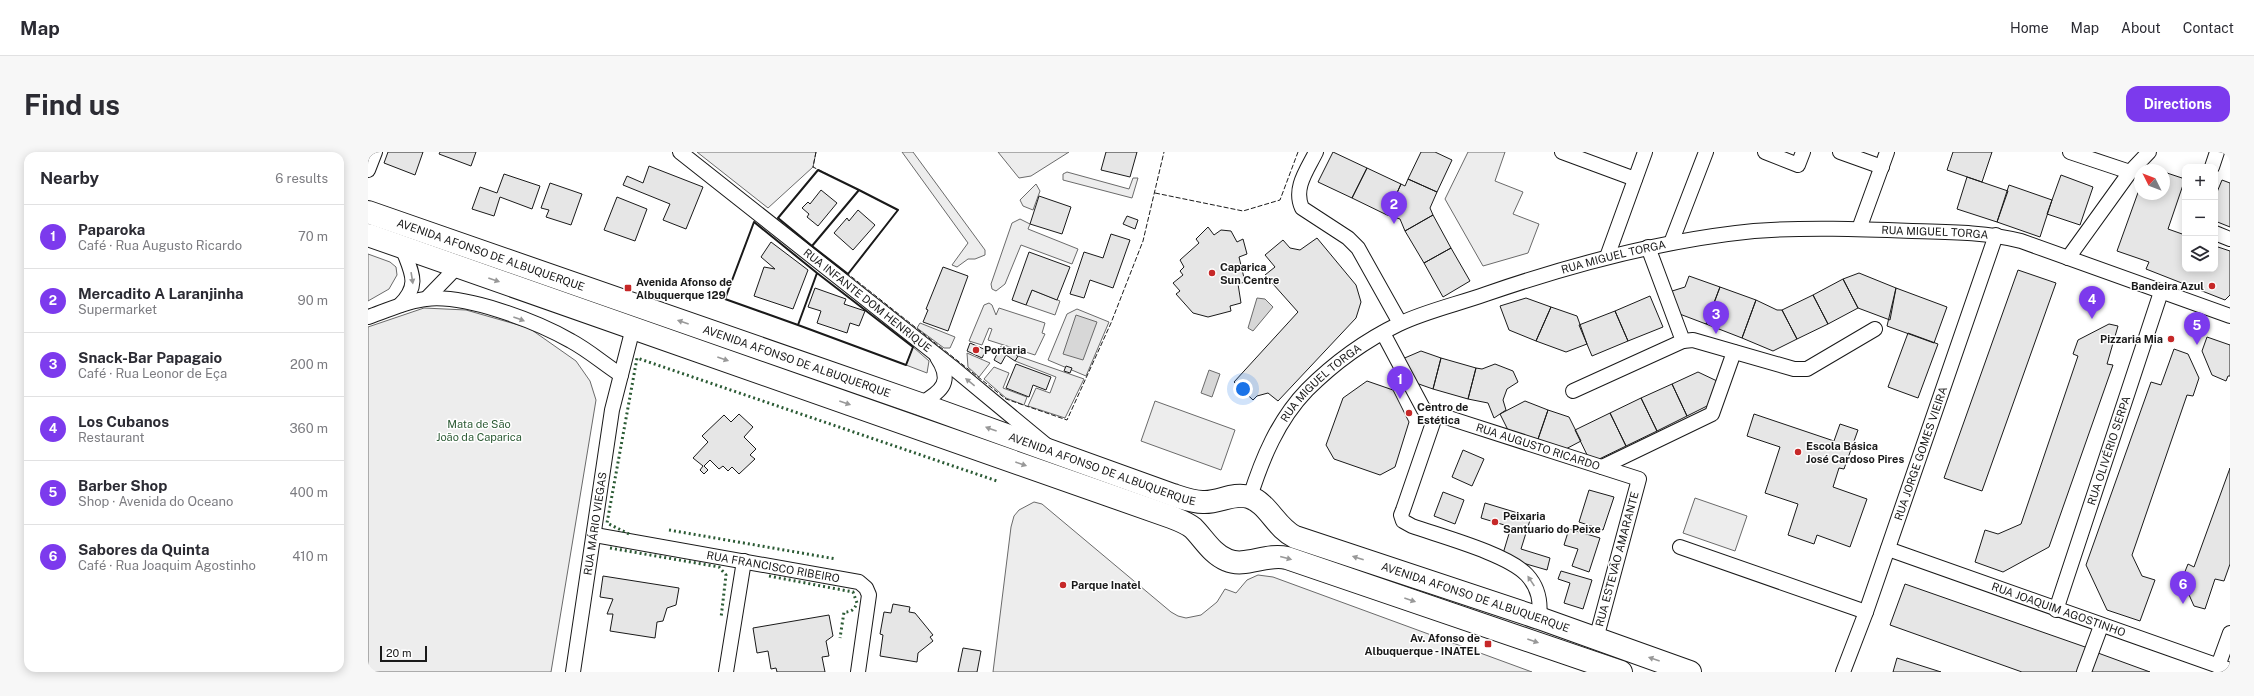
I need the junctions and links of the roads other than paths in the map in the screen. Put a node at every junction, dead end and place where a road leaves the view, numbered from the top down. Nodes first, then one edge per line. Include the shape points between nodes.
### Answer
1 (375, 152) edge
2 (680, 152) edge
3 (1316, 152) edge
4 (1562, 152) edge
5 (1645, 152) edge
6 (1706, 152) edge
7 (1765, 152) edge
8 (1803, 152) edge
9 (1840, 152) edge
10 (1887, 152) edge
11 (2070, 152) edge
12 (2148, 152) edge
13 (2217, 152) edge
14 (2097, 156) edge
15 (2213, 164) edge
16 (1882, 167) junction
17 (368, 170) edge
18 (2130, 172) junction
19 (1635, 179) junction
20 (368, 212) edge
21 (1859, 229) junction
22 (2218, 234) edge
23 (368, 235) edge
24 (1996, 235) junction
25 (2230, 239) edge
26 (1672, 243) junction
27 (402, 247) junction
28 (1648, 247) junction
29 (1607, 257) junction
30 (2068, 258) junction
31 (457, 267) junction
32 (2161, 292) junction
33 (428, 298) junction
34 (400, 306) junction
35 (2230, 316) edge
36 (368, 317) edge
37 (1400, 323) junction
38 (633, 328) junction
39 (1875, 329) dead end
40 (1383, 333) junction
41 (1683, 341) junction
42 (1734, 352) junction
43 (936, 354) junction
44 (621, 375) junction
45 (1573, 391) dead end
46 (920, 404) junction
47 (1436, 414) junction
48 (1054, 451) junction
49 (1602, 467) junction
50 (1639, 479) joint
51 (1250, 497) junction
52 (1227, 498) junction
53 (1267, 512) junction
54 (595, 535) junction
55 (1680, 547) dead end
56 (1212, 549) junction
57 (1888, 549) junction
58 (744, 561) junction
59 (1248, 561) junction
60 (2056, 610) junction
61 (1866, 612) junction
62 (1539, 618) junction
63 (2101, 626) junction
64 (2230, 633) edge
65 (1596, 640) junction
66 (2224, 668) edge
67 (573, 672) edge
68 (726, 672) edge
69 (858, 672) edge
70 (1621, 672) edge
71 (1690, 672) edge
72 (1843, 672) edge
73 (2084, 672) edge

1 - 17 street
2 - 43 street, RUA INFANTE DOM HENRIQUE
3 - 37 street via 1299,191 1302,208 1348,238 1358,248
4 - 19 street
5 - 19 street
6 - 26 street
7 - 8 street via 1798,165
9 - 16 street
10 - 16 street
11 - 14 street
12 - 18 street
13 - 15 street
14 - 18 street
16 - 21 street
18 - 30 street
19 - 29 street
46 -> 20 main road, AVENIDA AFONSO DE ALBUQUERQUE
21 - 24 street, RUA MIGUEL TORGA
21 - 26 street, RUA MIGUEL TORGA via 1755,231
22 - 25 street
23 - 27 main road, AVENIDA AFONSO DE ALBUQUERQUE
24 - 30 street, RUA MIGUEL TORGA
24 - 57 street, RUA JORGE GOMES VIEIRA
26 - 28 street, RUA MIGUEL TORGA
27 - 31 main road, AVENIDA AFONSO DE ALBUQUERQUE
27 -> 34 street via 414,281 409,296
28 - 29 street, RUA MIGUEL TORGA
28 - 41 street
29 - 37 street, RUA MIGUEL TORGA via 1521,282
30 - 32 street, RUA MIGUEL TORGA
31 - 33 street
31 -> 38 main road, AVENIDA AFONSO DE ALBUQUERQUE
32 - 35 street, RUA MIGUEL TORGA
32 - 60 street, RUA OLIVÉRIO SERPA
33 - 34 street
33 -> 44 street via 454,298 473,302 539,326 571,341
34 - 36 street
37 - 40 street, RUA MIGUEL TORGA
38 - 44 street, RUA MÁRIO VIEGAS
38 -> 56 main road, AVENIDA AFONSO DE ALBUQUERQUE via 1172,517 1193,528
39 - 42 street via 1807,369 1794,369
40 - 47 street, RUA AUGUSTO RICARDO via 1424,410
40 - 51 street, RUA MIGUEL TORGA via 1367,342 1323,376 1297,402 1266,451
41 - 42 street via 1693,340
41 - 45 street
42 - 49 street via 1712,414
43 - 46 street via 945,368 945,382 934,396
48 -> 43 street, RUA INFANTE DOM HENRIQUE
44 - 54 street, RUA MÁRIO VIEGAS via 612,410
48 -> 46 main road, AVENIDA AFONSO DE ALBUQUERQUE
47 - 49 street, RUA AUGUSTO RICARDO
62 -> 47 street via 1540,599 1535,587 1528,576 1518,568 1503,559 1403,521 1401,515
48 - 52 main road, AVENIDA AFONSO DE ALBUQUERQUE via 1190,500 1203,502
49 - 50 street, RUA AUGUSTO RICARDO
50 - 65 street, RUA ESTEVÃO AMARANTE
51 - 52 main road, AVENIDA AFONSO DE ALBUQUERQUE
51 - 53 main road, AVENIDA AFONSO DE ALBUQUERQUE via 1260,503
52 - 56 main road via 1210,511 1206,521 1205,531
53 - 59 main road via 1272,522 1270,542 1262,553
62 -> 53 main road, AVENIDA AFONSO DE ALBUQUERQUE via 1295,537 1280,528
54 - 58 street, RUA FRANCISCO RIBEIRO
54 - 67 street, RUA MÁRIO VIEGAS
55 - 61 street
56 - 59 main road, AVENIDA AFONSO DE ALBUQUERQUE via 1227,560
57 - 60 street, RUA JOAQUIM AGOSTINHO
57 - 61 street, RUA JORGE GOMES VIEIRA
58 - 68 street
58 - 69 street, RUA FRANCISCO RIBEIRO via 860,582 866,588 868,606
59 -> 70 main road, AVENIDA AFONSO DE ALBUQUERQUE via 1270,556 1292,560
60 - 63 street, RUA JOAQUIM AGOSTINHO
61 - 72 street, RUA JORGE GOMES VIEIRA
62 - 65 main road, AVENIDA AFONSO DE ALBUQUERQUE
63 - 66 street, RUA JOAQUIM AGOSTINHO
63 - 73 street
64 - 66 street
71 -> 65 main road, AVENIDA AFONSO DE ALBUQUERQUE

